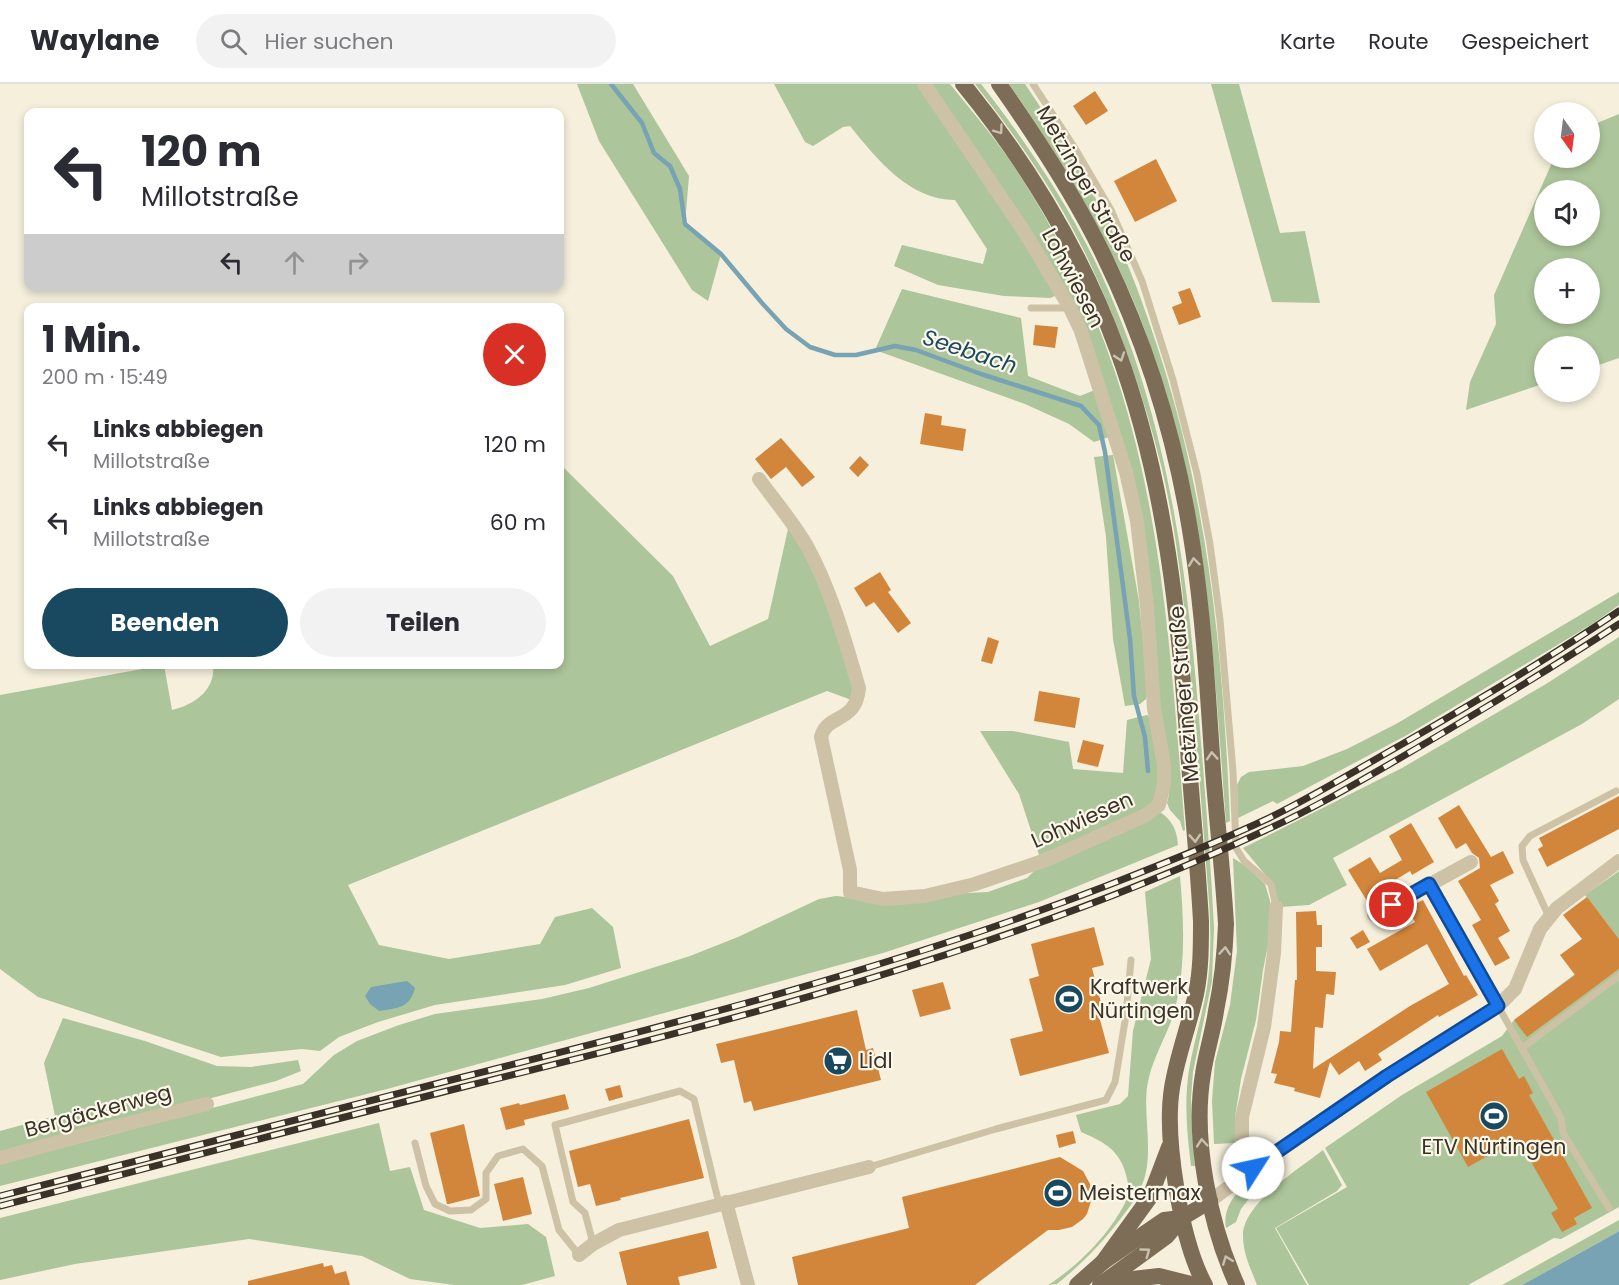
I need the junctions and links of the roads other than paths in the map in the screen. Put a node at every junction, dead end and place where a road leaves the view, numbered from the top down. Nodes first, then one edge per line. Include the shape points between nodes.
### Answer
1 (924, 84) edge
2 (963, 84) edge
3 (999, 84) edge
4 (1033, 84) edge
5 (1030, 308) dead end
6 (1070, 308) junction
7 (759, 479) dead end
8 (1616, 791) dead end
9 (1619, 861) edge
10 (1471, 862) dead end
11 (1429, 884) junction
12 (1276, 907) joint
13 (1374, 915) dead end
14 (1549, 917) junction
15 (1131, 960) dead end
16 (1619, 976) edge
17 (1498, 1006) junction
18 (1522, 1048) junction
19 (207, 1104) dead end
20 (1171, 1140) junction
21 (415, 1143) dead end
22 (0, 1158) edge
23 (1258, 1165) junction
24 (870, 1167) joint
25 (1210, 1201) junction
26 (723, 1203) junction
27 (1608, 1208) dead end
28 (1182, 1218) junction
29 (593, 1244) junction
30 (579, 1255) joint
31 (1103, 1262) junction
32 (1102, 1284) edge
33 (748, 1285) edge
34 (1077, 1285) edge
35 (1195, 1285) edge
36 (1205, 1285) edge
37 (1237, 1285) edge

1 - 6 street, Lohwiesen via 1024,231
2 -> 20 main road, Metzinger Straße via 1017,154 1079,260 1118,350 1158,490 1178,623 1201,921 1196,993 1172,1089
25 -> 3 main road, Metzinger Straße via 1200,1101 1225,956 1226,924 1202,631 1188,519 1143,348 1103,254 1065,185
4 - 12 lane, Metzinger Straße via 1111,210 1142,281 1173,380 1212,554 1233,771 1236,848 1244,861 1270,884
5 - 6 lane
6 - 7 street, Lohwiesen via 1126,472 1139,538 1164,775 1159,805 1146,815 1046,860 975,884 925,896 883,899 850,892 850,870 821,737 824,728 852,711 859,688 821,575 807,546
8 - 14 lane via 1530,836 1522,846 1523,860
9 - 14 street
10 - 11 street
11 - 13 street
11 - 17 street
12 - 23 street, Metzinger Straße via 1275,953 1264,1027 1242,1117 1242,1144
14 - 17 street via 1540,929 1515,989
15 - 24 lane via 1115,1082 1106,1100
16 - 18 lane
17 - 18 lane
17 - 23 street
18 - 27 lane via 1561,1118 1563,1133
19 - 22 street, Bergäckerweg
20 - 28 main road, Metzinger Straße
20 - 31 main road via 1154,1190 1140,1215
21 - 30 lane via 435,1204 450,1211 471,1210 486,1199 486,1173 498,1156 523,1149 542,1166 559,1230
23 - 25 street
24 - 26 street
25 - 28 main road
37 -> 25 main road, Metzinger Straße
26 - 29 street via 619,1230
26 - 29 lane via 694,1100 680,1091 555,1125 573,1202 585,1213
26 - 33 street
28 - 31 main road via 1164,1220
32 -> 28 main road via 1167,1236
28 - 36 main road, Metzinger Straße via 1189,1249
29 - 30 street
31 - 34 main road
32 - 35 main road via 1159,1276

